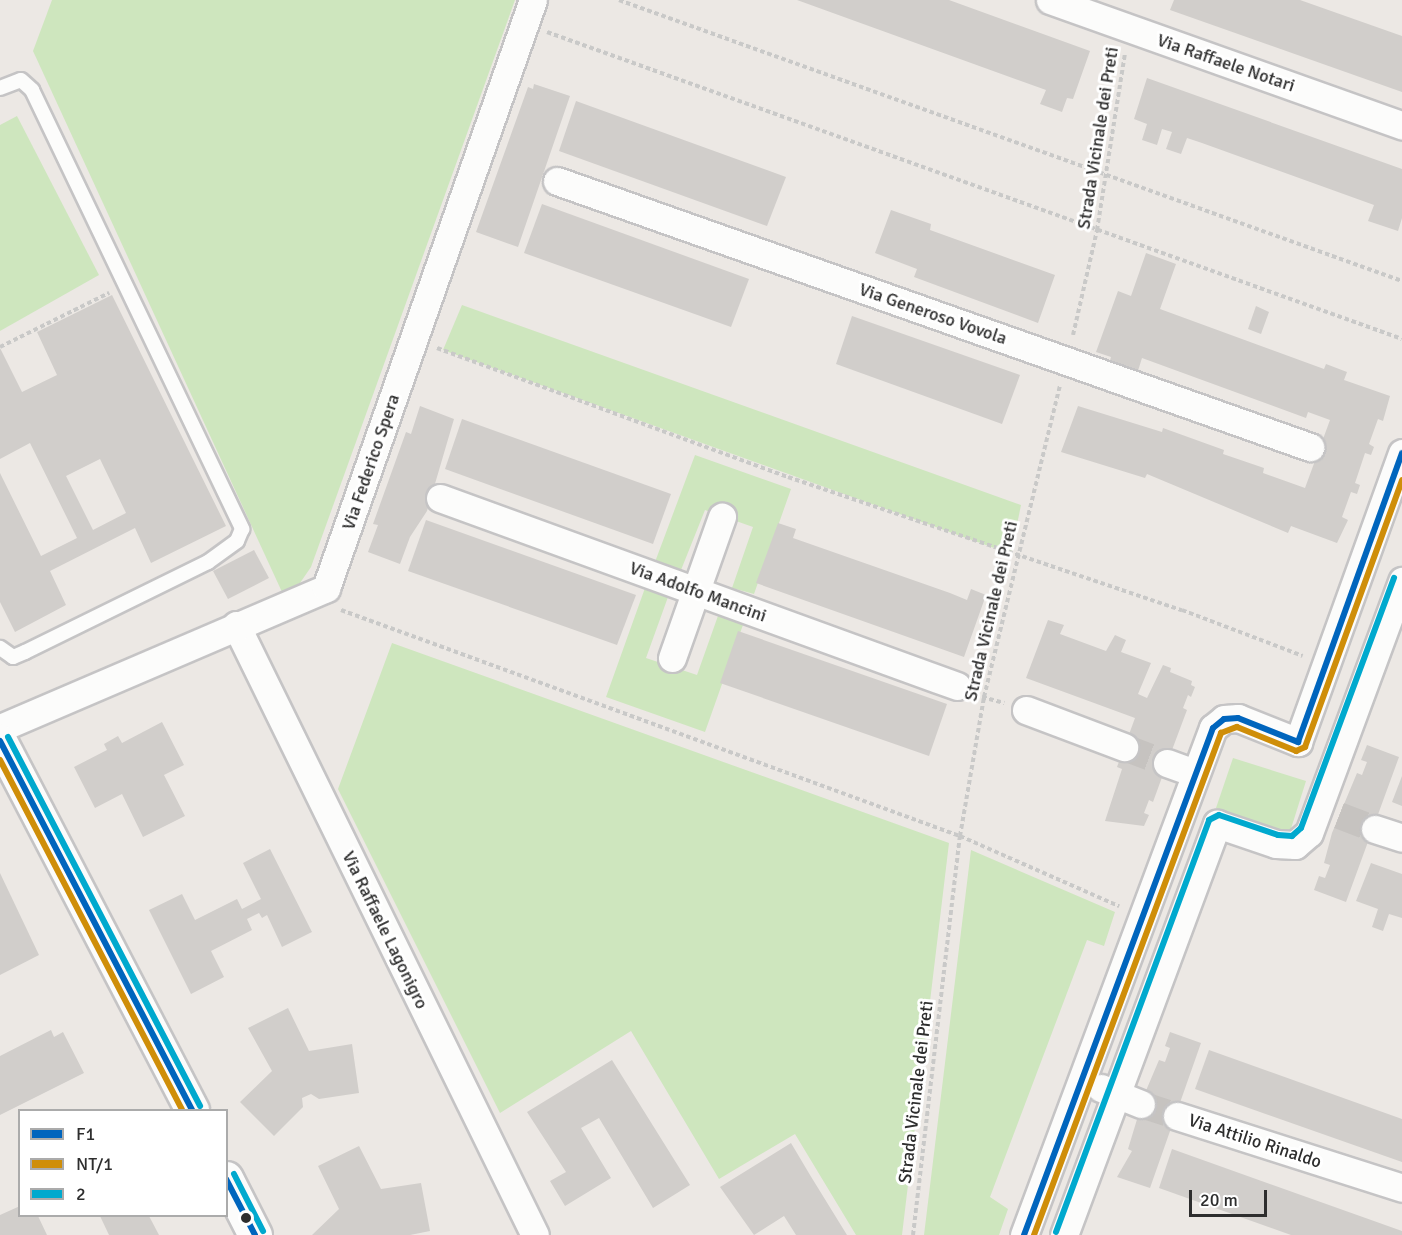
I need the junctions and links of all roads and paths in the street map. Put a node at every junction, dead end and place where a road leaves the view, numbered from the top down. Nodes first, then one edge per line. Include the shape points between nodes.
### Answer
1 (619, 0) edge
2 (1050, 0) edge
3 (529, 12) edge
4 (1129, 29) junction
5 (0, 88) edge
6 (1402, 125) edge
7 (1104, 174) junction
8 (556, 181) dead end
9 (1097, 230) junction
10 (1402, 281) edge
11 (123, 286) junction
12 (414, 339) junction
13 (1402, 339) edge
14 (0, 347) edge
15 (1067, 361) junction
16 (1310, 447) dead end
17 (1399, 470) edge
18 (440, 498) dead end
19 (722, 517) dead end
20 (1019, 557) junction
21 (1402, 581) edge
22 (696, 592) junction
23 (308, 596) junction
24 (236, 625) junction
25 (0, 648) edge
26 (672, 658) dead end
27 (1326, 664) junction
28 (957, 686) joint
29 (984, 697) junction
30 (1026, 710) joint
31 (0, 728) edge
32 (0, 741) edge
33 (1298, 742) junction
34 (1124, 747) tunnel mouth
35 (1338, 757) junction
36 (1167, 763) tunnel mouth
37 (1194, 773) junction
38 (1181, 810) junction
39 (1217, 824) junction
40 (1375, 829) tunnel mouth
41 (960, 836) junction
42 (1402, 838) edge
43 (1142, 916) junction
44 (1081, 1081) junction
45 (1116, 1094) junction
46 (1141, 1104) tunnel mouth
47 (191, 1109) edge
48 (1178, 1116) tunnel mouth
49 (228, 1182) edge
50 (1402, 1188) edge
51 (255, 1235) edge
52 (535, 1235) edge
53 (913, 1235) edge
54 (1024, 1235) edge
55 (1064, 1235) edge

1 - 7 path
2 - 4 street, Via Raffaele Notari
3 - 9 path
3 - 12 street, Via Federico Spera
4 - 6 street, Via Raffaele Notari
4 - 7 path, Strada Vicinale dei Preti
5 - 11 lane via 21,80 32,90
7 - 9 path, Strada Vicinale dei Preti
7 - 10 path
8 - 15 street, Via Generoso Vovola
9 - 13 path
9 - 15 path, Strada Vicinale dei Preti
11 - 14 path
11 - 25 lane via 242,529 237,540 208,562 154,589 13,657
12 - 20 path via 788,477
12 - 23 street, Via Federico Spera via 326,588
15 - 16 street, Via Generoso Vovola
15 - 20 path, Strada Vicinale dei Preti
17 - 27 street
18 - 22 street, Via Adolfo Mancini
19 - 22 street
20 - 27 path via 1182,609
20 - 29 path, Strada Vicinale dei Preti
21 - 35 street
22 - 26 street
22 - 28 street, Via Adolfo Mancini
23 - 24 street, Via Federico Spera
23 - 41 path via 651,726
24 - 31 street, Via Federico Spera
24 - 52 street, Via Raffaele Lagonigro
27 - 33 street
28 - 29 path
29 - 30 path
29 - 41 path, Strada Vicinale dei Preti
30 - 34 street
32 - 47 street
33 - 35 street
33 - 37 street via 1238,718 1224,719 1213,728
35 - 39 street via 1329,812 1295,845 1276,844
36 - 37 street
37 - 38 street
38 - 39 street
38 - 43 street
39 - 45 street
40 - 42 street
41 - 43 path
41 - 53 path, Strada Vicinale dei Preti
43 - 44 street
44 - 45 street
44 - 54 street
45 - 46 street
45 - 55 street
48 - 50 street, Via Attilio Rinaldo
49 - 51 street

